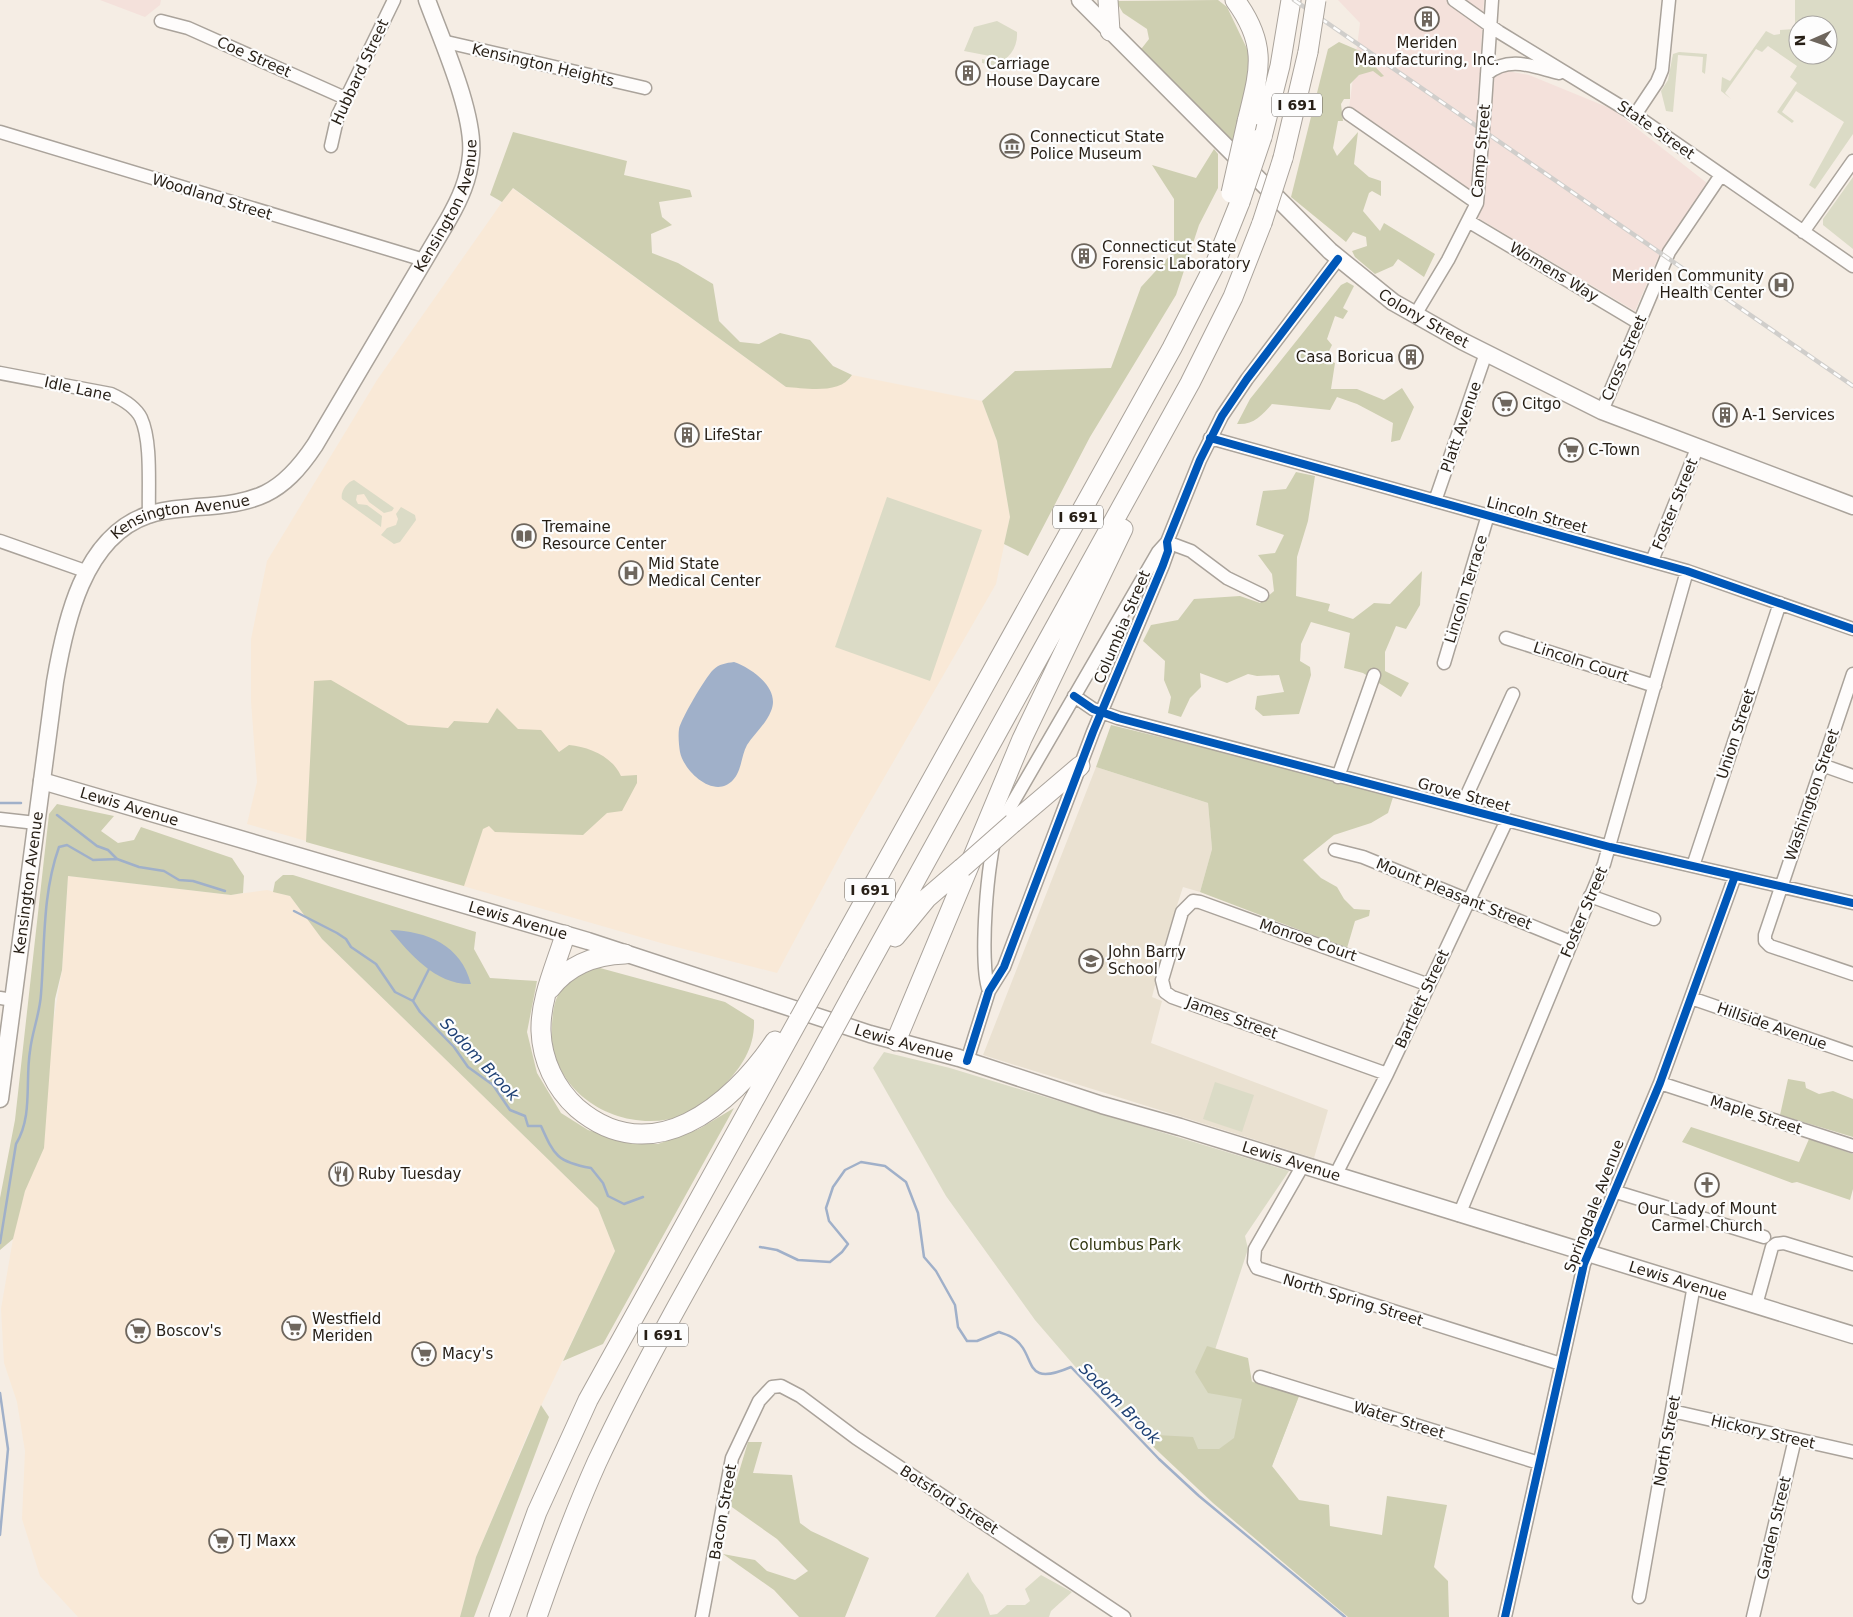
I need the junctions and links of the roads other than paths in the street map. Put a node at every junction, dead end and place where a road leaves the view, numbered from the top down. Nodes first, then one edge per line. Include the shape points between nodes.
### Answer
1 (394, 0) edge
2 (427, 0) edge
3 (1080, 0) edge
4 (1108, 0) edge
5 (1235, 0) edge
6 (1291, 0) edge
7 (1316, 0) edge
8 (1454, 0) edge
9 (1492, 0) edge
10 (1669, 0) edge
11 (161, 21) dead end
12 (1490, 25) junction
13 (1110, 31) junction
14 (442, 41) junction
15 (1487, 74) junction
16 (1576, 78) junction
17 (645, 88) dead end
18 (345, 98) junction
19 (1349, 114) dead end
20 (1635, 115) junction
21 (0, 132) edge
22 (331, 146) dead end
23 (1853, 161) edge
24 (1721, 175) junction
25 (1236, 198) junction
26 (1477, 203) junction
27 (1468, 221) junction
28 (1803, 232) junction
29 (1338, 259) junction
30 (424, 260) junction
31 (1853, 266) edge
32 (1415, 315) junction
33 (1639, 323) junction
34 (1486, 354) junction
35 (0, 373) edge
36 (1602, 411) junction
37 (1210, 438) junction
38 (1156, 445) junction
39 (1698, 446) junction
40 (1435, 502) junction
41 (1853, 506) edge
42 (149, 514) junction
43 (1488, 515) junction
44 (0, 541) edge
45 (1167, 542) junction
46 (1652, 561) junction
47 (1687, 571) junction
48 (88, 572) junction
49 (1262, 595) dead end
50 (1780, 603) junction
51 (1853, 629) edge
52 (1506, 638) dead end
53 (1444, 663) dead end
54 (1853, 674) edge
55 (1374, 675) dead end
56 (1655, 686) junction
57 (1512, 694) dead end
58 (1074, 696) junction
59 (1101, 713) junction
60 (1822, 765) junction
61 (1080, 766) junction
62 (1338, 776) junction
63 (1853, 776) edge
64 (42, 781) junction
65 (1461, 808) junction
66 (0, 819) edge
67 (1507, 820) junction
68 (36, 823) junction
69 (1610, 847) junction
70 (1335, 850) dead end
71 (1693, 866) junction
72 (1735, 876) junction
73 (1781, 887) junction
74 (1590, 896) junction
75 (1468, 900) junction
76 (1853, 903) edge
77 (1187, 905) joint
78 (1654, 919) dead end
79 (565, 935) junction
80 (1571, 942) junction
81 (625, 954) junction
82 (1853, 974) edge
83 (861, 983) junction
84 (1429, 984) junction
85 (989, 990) junction
86 (547, 994) junction
87 (1691, 998) junction
88 (6, 999) edge
89 (896, 1041) junction
90 (774, 1052) junction
91 (1853, 1054) edge
92 (967, 1061) junction
93 (1387, 1074) junction
94 (1660, 1083) junction
95 (0, 1099) edge
96 (1853, 1146) edge
97 (1303, 1165) junction
98 (1335, 1176) junction
99 (1613, 1191) junction
100 (1459, 1215) junction
101 (1764, 1237) dead end
102 (1588, 1253) junction
103 (1853, 1264) edge
104 (1694, 1285) junction
105 (1756, 1305) junction
106 (1853, 1335) edge
107 (1561, 1364) junction
108 (1260, 1377) dead end
109 (772, 1387) joint
110 (1672, 1411) junction
111 (1795, 1439) junction
112 (1853, 1452) edge
113 (1539, 1463) junction
114 (1639, 1597) dead end
115 (499, 1617) edge
116 (537, 1617) edge
117 (702, 1617) edge
118 (1124, 1617) edge
119 (1505, 1617) edge
120 (1753, 1617) edge

1 - 18 street, Hubbard Street
2 - 14 main road, Kensington Avenue
3 - 13 main road, Colony Street
4 - 13 highway
5 - 25 highway, bridge via 1252,28 1259,58
6 - 25 highway, I 691, bridge via 1262,137
7 - 38 highway, I 691, bridge via 1308,52 1283,158 1262,223 1217,330
8 - 12 street, State Street
9 - 12 street, Camp Street
10 - 20 street via 1662,70
11 - 18 street, Coe Street via 188,28
12 - 15 street, Camp Street
12 - 16 street, State Street
13 - 29 main road, Colony Street
14 - 17 street, Kensington Heights
14 - 30 main road, Kensington Avenue via 466,111 472,153 457,204
15 - 16 street via 1497,65 1514,62
15 - 26 street, Camp Street, bridge
16 - 20 street, State Street
18 - 22 street, Hubbard Street
19 - 26 street
20 - 24 street, State Street
21 - 30 street, Woodland Street
23 - 28 street
24 - 28 street, State Street
24 - 33 street, Cross Street via 1675,241
25 - 90 highway, I 691, bridge via 1222,251 1200,296 799,1019 784,1027
26 - 27 street, Camp Street
27 - 32 street, Camp Street
27 - 33 street, Womens Way
28 - 31 street, State Street
29 - 32 main road, Colony Street
29 - 37 street, Columbia Street via 1242,385
30 - 42 main road, Kensington Avenue via 293,475 280,486 252,500
32 - 34 main road, Colony Street
33 - 36 street, Cross Street
34 - 36 main road, Colony Street
34 - 40 street, Platt Avenue
35 - 42 street, Idle Lane via 111,394 134,408 141,417 146,443
36 - 39 main road, Colony Street
37 - 40 street, Lincoln Street
37 - 45 street, Columbia Street
38 - 83 highway, I 691
38 - 89 highway via 1151,474 1020,745
39 - 41 main road, Colony Street
39 - 46 street, Foster Street
40 - 43 street, Lincoln Street
42 - 48 main road, Kensington Avenue via 122,528 110,539
43 - 46 street, Lincoln Street
43 - 53 street, Lincoln Terrace
44 - 48 street
45 - 49 street via 1191,551 1226,578
45 - 58 street via 1158,552
45 - 59 street, Columbia Street via 1164,562
46 - 47 street, Lincoln Street
47 - 50 street, Lincoln Street
47 - 56 street, Foster Street
48 - 64 main road, Kensington Avenue via 70,616 58,660
50 - 51 street, Lincoln Street
50 - 71 street, Union Street
52 - 56 street, Lincoln Court
54 - 60 street, Washington Street
55 - 62 street
56 - 69 street, Foster Street
57 - 65 street
58 - 59 street, Grove Street
58 - 85 street via 1004,814 993,840 988,875 985,961
59 - 61 street, Columbia Street
59 - 62 street, Grove Street
60 - 63 street
60 - 73 street, Washington Street
61 - 83 highway, bridge via 912,914 874,972
61 - 85 street, Columbia Street via 1004,966
62 - 65 street, Grove Street
64 - 68 main road, Kensington Avenue
64 - 79 main road, Lewis Avenue
65 - 67 street, Grove Street
66 - 68 street
67 - 69 street, Grove Street
67 - 75 street, Bartlett Street
68 - 88 main road, Kensington Avenue
69 - 71 street, Grove Street
69 - 74 street, Foster Street
70 - 75 street, Mount Pleasant Street via 1363,857
71 - 72 street, Grove Street
72 - 73 street, Grove Street
72 - 87 street, Springdale Avenue
73 - 76 street, Grove Street
73 - 82 street, Washington Street via 1765,941 1770,946
74 - 78 street
74 - 80 street, Foster Street
75 - 80 street, Mount Pleasant Street
75 - 84 street, Bartlett Street
77 - 84 street, Monroe Court via 1192,901 1200,902
77 - 93 street, James Street via 1182,912 1162,980 1165,992
79 - 81 main road, Lewis Avenue
79 - 86 highway
80 - 100 street, Foster Street
81 - 86 highway via 601,955 585,961 562,976
81 - 89 main road, Lewis Avenue
83 - 116 highway, I 691, bridge via 670,1322 614,1429 574,1516
84 - 93 street, Bartlett Street
85 - 92 street, Columbia Street
86 - 90 highway via 542,1038 554,1078 569,1100 583,1112 624,1132 661,1133 700,1118
87 - 91 street, Hillside Avenue
87 - 94 street, Springdale Avenue
88 - 95 main road, Kensington Avenue
89 - 92 main road, Lewis Avenue
90 - 115 highway, I 691 via 584,1408 540,1506
92 - 97 main road, Lewis Avenue
93 - 98 street, Bartlett Street
94 - 96 street, Maple Street
94 - 99 street, Springdale Avenue
97 - 98 main road, Lewis Avenue
97 - 107 street, North Spring Street via 1255,1249 1257,1268
98 - 100 main road, Lewis Avenue
99 - 101 street
99 - 102 street, Springdale Avenue
100 - 102 main road, Lewis Avenue
102 - 104 main road, Lewis Avenue
102 - 107 street, Springdale Avenue
103 - 105 street via 1779,1243 1772,1248
104 - 105 main road, Lewis Avenue
104 - 110 street, North Street
105 - 106 main road, Lewis Avenue
107 - 113 street, Springdale Avenue
108 - 113 street, Water Street
109 - 117 street, Bacon Street via 759,1401 732,1458
109 - 118 street, Botsford Street via 781,1386 795,1393 897,1466
110 - 111 street, Hickory Street
110 - 114 street, North Street
111 - 112 street, Hickory Street
111 - 120 street, Garden Street
113 - 119 street, Springdale Avenue

